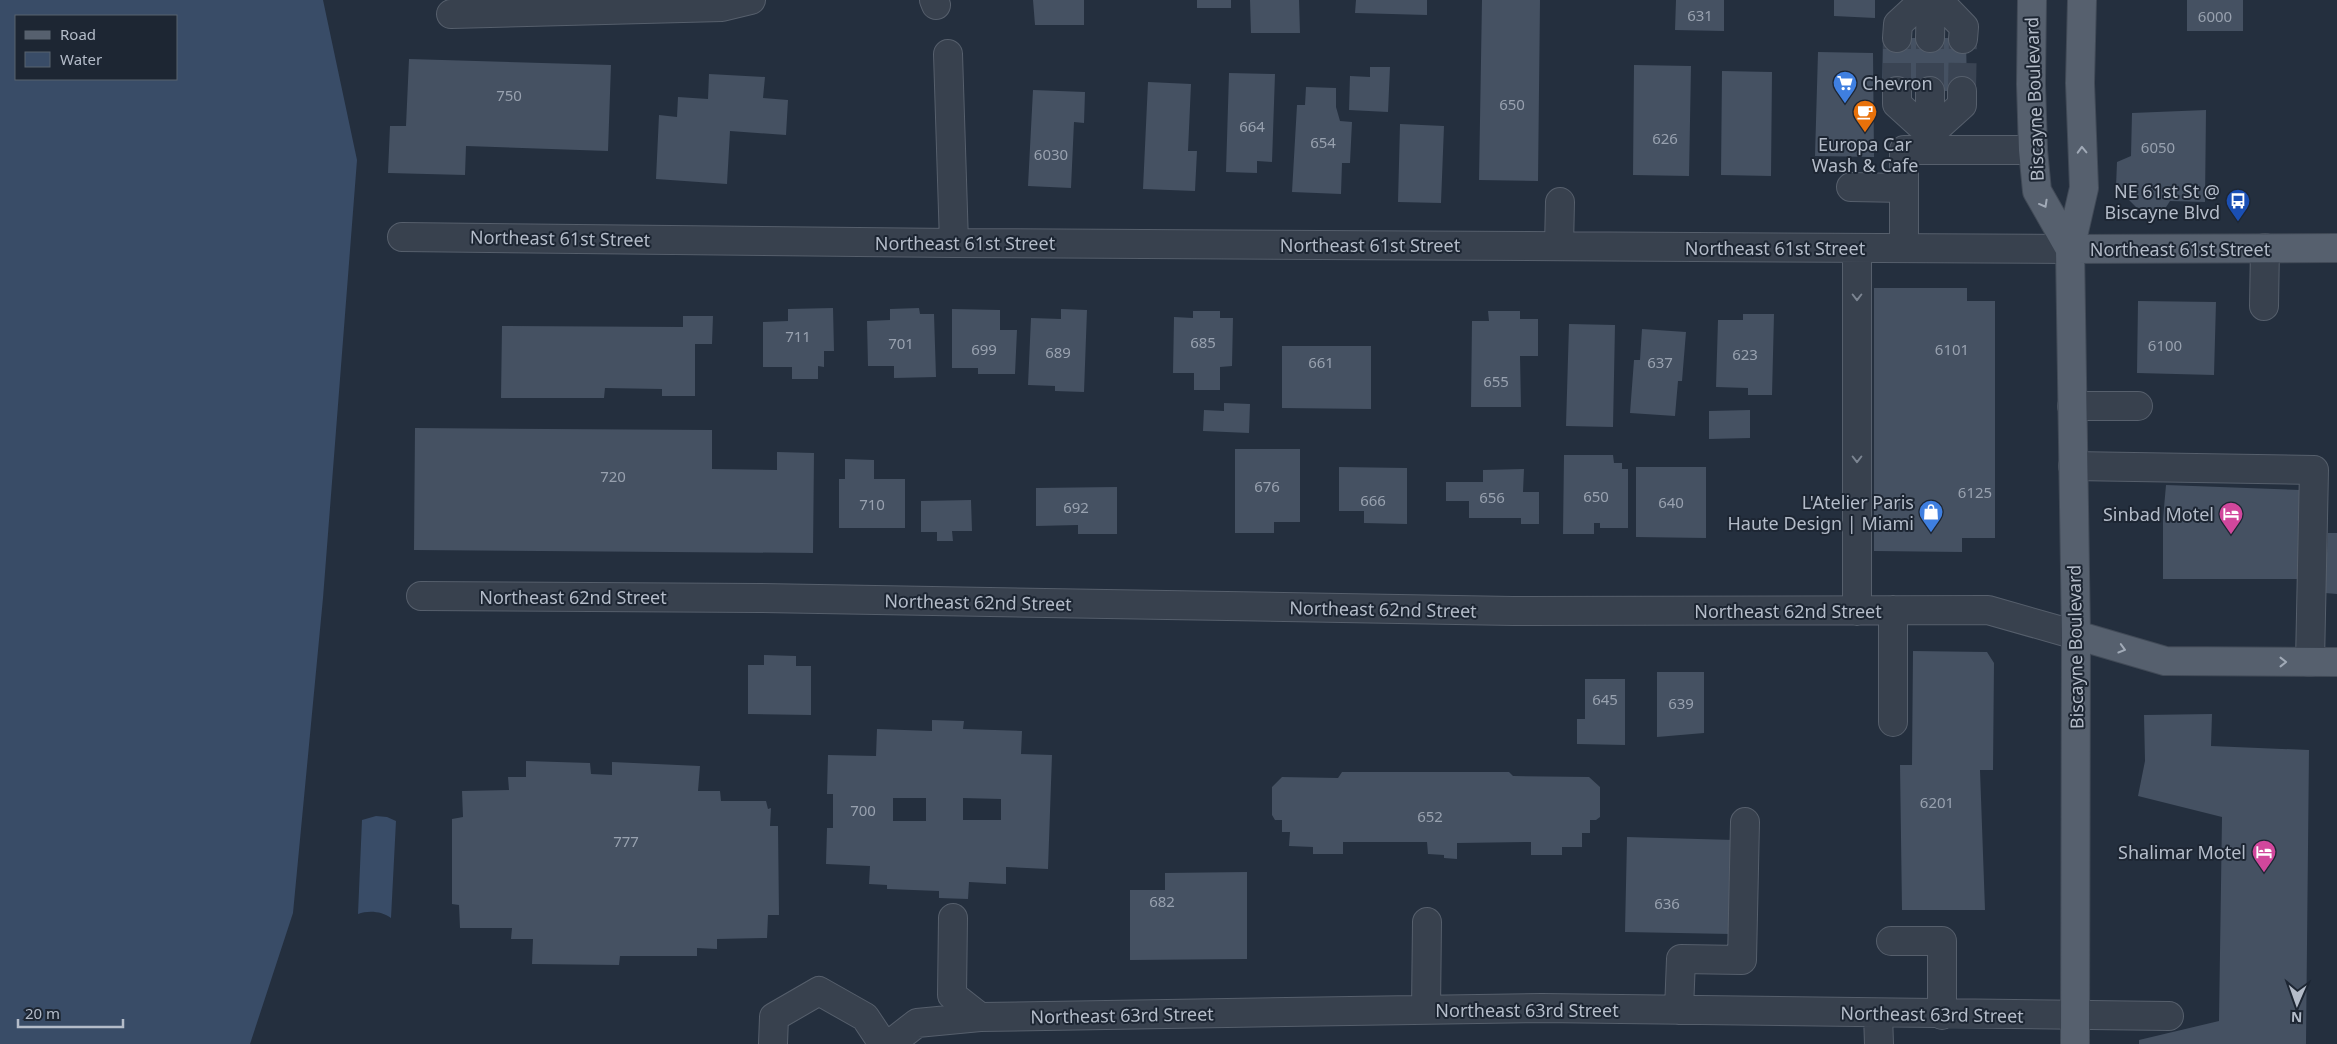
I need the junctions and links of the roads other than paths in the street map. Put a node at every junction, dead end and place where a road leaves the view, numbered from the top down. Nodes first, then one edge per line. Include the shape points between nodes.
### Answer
1 (751, 0) edge
2 (1924, 0) edge
3 (1931, 0) edge
4 (1938, 0) edge
5 (2032, 0) edge
6 (2082, 0) edge
7 (451, 14) dead end
8 (1897, 38) tunnel mouth
9 (1930, 38) tunnel mouth
10 (1963, 39) tunnel mouth
11 (948, 54) dead end
12 (1897, 91) tunnel mouth
13 (1930, 91) tunnel mouth
14 (1962, 91) tunnel mouth
15 (1930, 142) junction
16 (2033, 150) junction
17 (1851, 187) dead end
18 (1904, 188) junction
19 (1560, 202) dead end
20 (402, 237) dead end
21 (954, 243) junction
22 (1559, 246) junction
23 (1857, 248) junction
24 (1904, 248) junction
25 (2265, 248) junction
26 (2337, 248) edge
27 (2070, 249) junction
28 (2264, 306) dead end
29 (2072, 406) junction
30 (2138, 406) dead end
31 (2073, 466) junction
32 (421, 596) dead end
33 (1857, 610) junction
34 (1893, 610) junction
35 (2076, 635) junction
36 (2324, 662) edge
37 (1893, 722) dead end
38 (1745, 822) dead end
39 (953, 918) dead end
40 (1427, 922) dead end
41 (1891, 941) dead end
42 (1426, 1010) junction
43 (1679, 1010) junction
44 (1878, 1014) junction
45 (1942, 1015) junction
46 (2075, 1016) junction
47 (2169, 1016) dead end
48 (980, 1017) junction
49 (773, 1044) edge
50 (883, 1044) edge
51 (890, 1044) edge
52 (1879, 1044) edge
53 (2075, 1044) edge

1 - 7 street via 722,8
2 - 8 street via 1898,24
3 - 9 street
4 - 10 street via 1964,27
5 - 16 main road, Biscayne Boulevard
27 -> 6 main road, Biscayne Boulevard via 2084,188 2080,83
11 - 21 street
12 - 15 street via 1896,104
13 - 15 street
14 - 15 street via 1962,105
15 - 16 street
15 - 18 street via 1904,150
16 -> 27 main road, Biscayne Boulevard via 2037,191
17 - 18 street
18 - 24 street
19 - 22 street
20 - 21 street, Northeast 61st Street
21 - 22 street, Northeast 61st Street
22 - 23 street, Northeast 61st Street
23 - 24 street, Northeast 61st Street
23 -> 33 street
24 - 27 street, Northeast 61st Street
25 - 26 main road, Northeast 61st Street
25 - 27 main road, Northeast 61st Street
25 - 28 street
27 - 29 main road, Biscayne Boulevard
29 - 30 street
29 - 31 main road, Biscayne Boulevard
31 - 35 main road, Biscayne Boulevard
31 - 36 street via 2314,470
32 - 33 street, Northeast 62nd Street via 757,598 1513,611
33 - 34 street, Northeast 62nd Street
34 - 35 street, Northeast 62nd Street via 1988,610
34 - 37 street
35 -> 36 main road, Northeast 62nd Street via 2165,661
35 - 46 main road, Biscayne Boulevard
38 - 43 street via 1742,960 1681,959
39 - 48 street via 952,995
40 - 42 street
41 - 45 street via 1942,941
42 - 43 street, Northeast 63rd Street
42 - 48 street, Northeast 63rd Street
43 - 44 street, Northeast 63rd Street
44 - 45 street, Northeast 63rd Street
44 - 52 street
45 - 46 street, Northeast 63rd Street
46 - 47 street, Northeast 63rd Street
46 - 53 main road, Biscayne Boulevard
48 - 51 street, Northeast 63rd Street via 917,1023
49 - 50 street via 774,1017 819,991 865,1017

